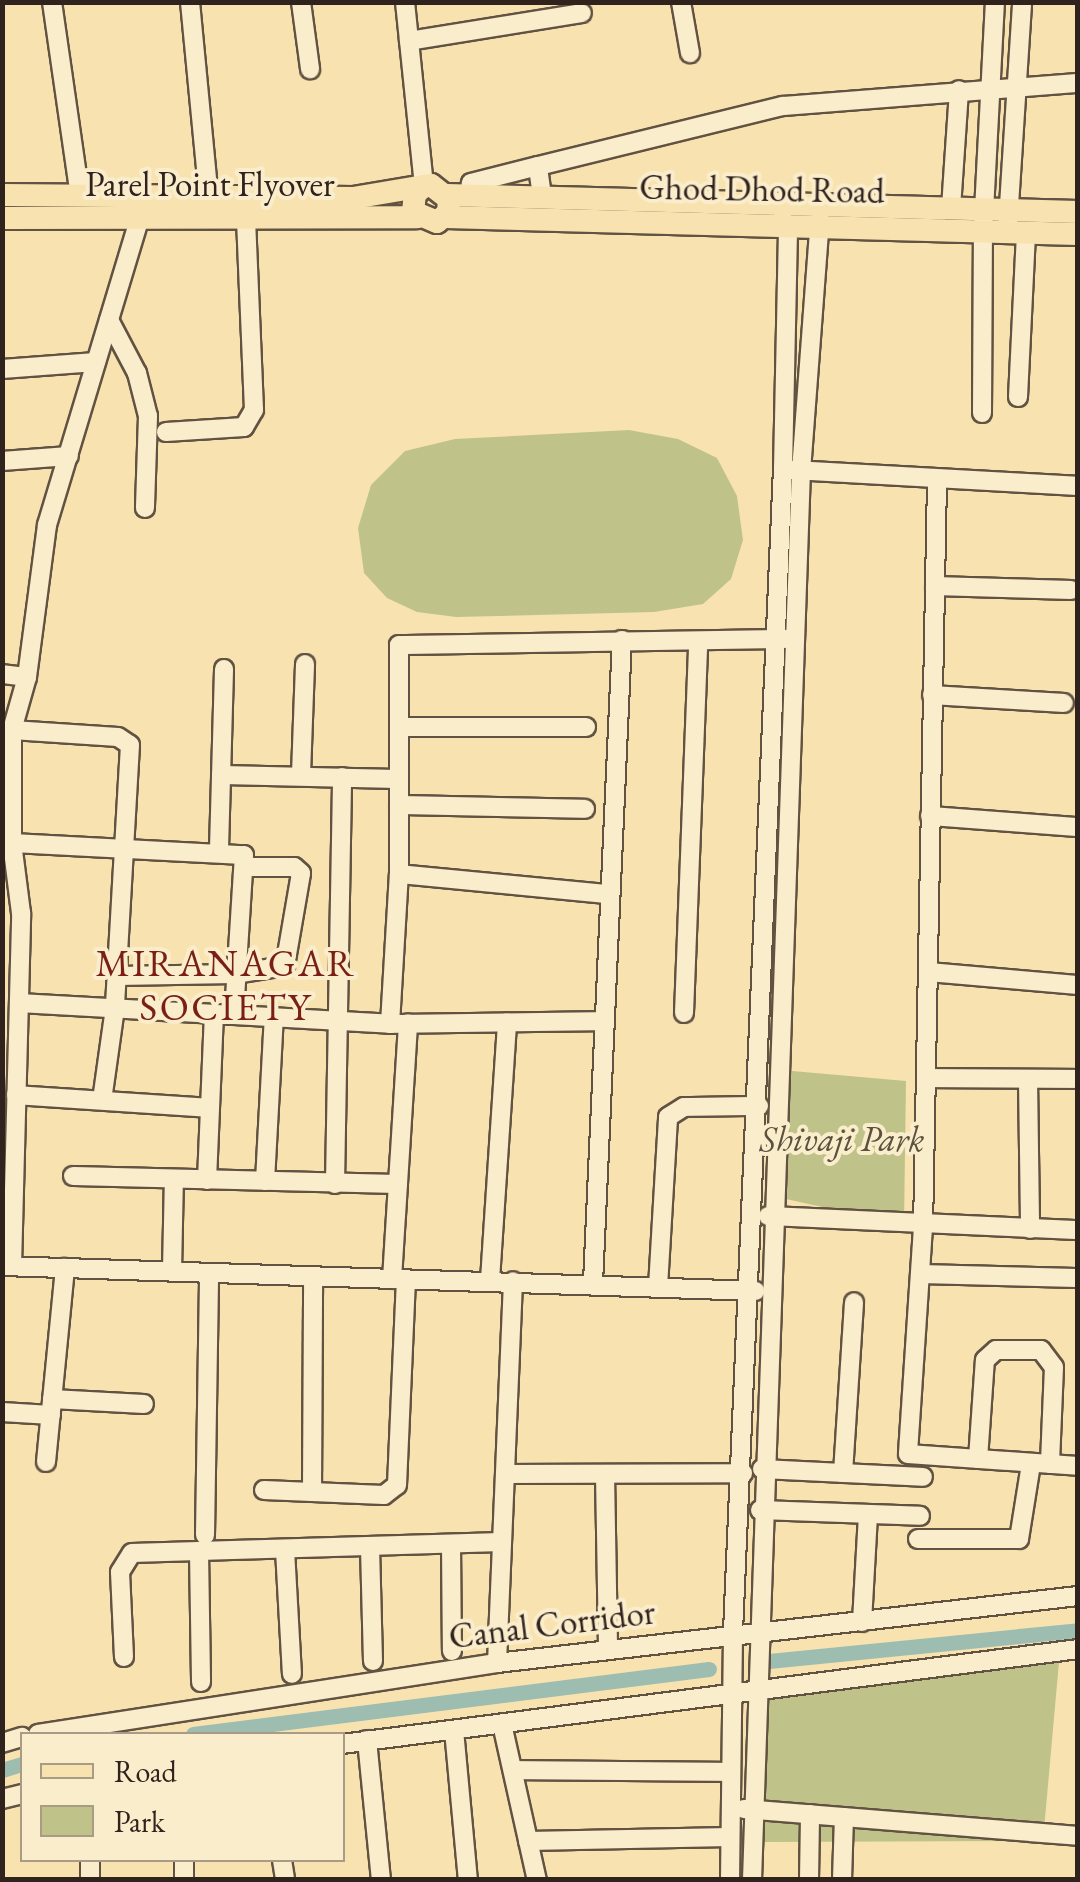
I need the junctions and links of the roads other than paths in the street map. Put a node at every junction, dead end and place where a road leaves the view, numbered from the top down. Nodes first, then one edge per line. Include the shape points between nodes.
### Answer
1 (52, 2) edge
2 (301, 2) edge
3 (405, 2) edge
4 (681, 2) edge
5 (995, 2) edge
6 (1022, 2) edge
7 (193, 3) edge
8 (582, 13) dead end
9 (409, 42) junction
10 (690, 53) dead end
11 (310, 70) dead end
12 (1078, 82) edge
13 (991, 87) junction
14 (1018, 87) junction
15 (959, 90) junction
16 (538, 166) junction
17 (424, 186) junction
18 (2, 195) edge
19 (80, 196) junction
20 (542, 196) junction
21 (210, 200) junction
22 (789, 200) junction
23 (454, 202) junction
24 (951, 208) junction
25 (1078, 212) edge
26 (817, 213) junction
27 (417, 217) junction
28 (2, 218) edge
29 (246, 220) junction
30 (983, 220) junction
31 (139, 221) junction
32 (788, 225) junction
33 (1014, 225) junction
34 (1078, 234) edge
35 (109, 320) junction
36 (96, 362) junction
37 (2, 369) edge
38 (1018, 397) dead end
39 (982, 413) dead end
40 (166, 432) dead end
41 (69, 456) junction
42 (2, 460) edge
43 (792, 470) junction
44 (937, 480) junction
45 (1078, 486) edge
46 (144, 508) dead end
47 (935, 586) junction
48 (1071, 590) dead end
49 (774, 639) junction
50 (796, 639) junction
51 (622, 640) junction
52 (698, 642) junction
53 (304, 664) dead end
54 (224, 669) dead end
55 (2, 674) edge
56 (27, 677) junction
57 (932, 695) junction
58 (1064, 703) dead end
59 (399, 727) junction
60 (586, 727) dead end
61 (12, 730) junction
62 (300, 774) junction
63 (221, 775) junction
64 (342, 777) junction
65 (399, 779) junction
66 (399, 805) junction
67 (585, 809) dead end
68 (930, 816) junction
69 (1078, 827) edge
70 (12, 843) junction
71 (126, 848) junction
72 (219, 849) junction
73 (248, 868) junction
74 (398, 874) junction
75 (606, 894) junction
76 (12, 913) edge
77 (11, 957) edge
78 (929, 972) junction
79 (235, 974) junction
80 (117, 976) junction
81 (1078, 985) edge
82 (115, 1008) junction
83 (13, 1012) edge
84 (684, 1013) dead end
85 (214, 1014) junction
86 (234, 1015) junction
87 (274, 1017) junction
88 (338, 1021) junction
89 (603, 1021) junction
90 (506, 1022) junction
91 (399, 1024) junction
92 (926, 1078) junction
93 (1028, 1079) junction
94 (1078, 1079) edge
95 (12, 1099) edge
96 (102, 1100) junction
97 (759, 1106) junction
98 (210, 1108) junction
99 (73, 1176) dead end
100 (174, 1179) junction
101 (207, 1180) junction
102 (265, 1181) junction
103 (334, 1184) junction
104 (398, 1184) junction
105 (8, 1190) edge
106 (756, 1216) junction
107 (776, 1217) junction
108 (923, 1227) junction
109 (1030, 1229) junction
110 (1078, 1230) edge
111 (7, 1266) edge
112 (65, 1268) junction
113 (172, 1272) junction
114 (209, 1274) junction
115 (920, 1274) junction
116 (313, 1277) junction
117 (1078, 1278) edge
118 (400, 1279) junction
119 (490, 1280) junction
120 (513, 1280) junction
121 (593, 1284) junction
122 (658, 1287) junction
123 (748, 1291) junction
124 (772, 1291) junction
125 (854, 1302) dead end
126 (144, 1404) dead end
127 (52, 1407) junction
128 (2, 1412) edge
129 (978, 1459) junction
130 (46, 1462) dead end
131 (1040, 1464) junction
132 (1078, 1466) edge
133 (752, 1471) junction
134 (842, 1473) junction
135 (505, 1474) junction
136 (605, 1474) junction
137 (923, 1477) dead end
138 (264, 1490) dead end
139 (312, 1492) junction
140 (760, 1510) junction
141 (868, 1514) junction
142 (920, 1516) dead end
143 (918, 1539) dead end
144 (501, 1542) junction
145 (202, 1544) junction
146 (451, 1544) junction
147 (370, 1546) junction
148 (285, 1550) junction
149 (1078, 1596) edge
150 (862, 1622) junction
151 (756, 1630) junction
152 (733, 1632) junction
153 (1078, 1649) edge
154 (608, 1650) junction
155 (452, 1651) dead end
156 (124, 1657) dead end
157 (373, 1661) dead end
158 (497, 1663) junction
159 (292, 1674) dead end
160 (201, 1682) dead end
161 (755, 1694) junction
162 (731, 1696) junction
163 (502, 1724) junction
164 (454, 1730) junction
165 (51, 1732) edge
166 (367, 1740) junction
167 (345, 1744) edge
168 (513, 1770) junction
169 (731, 1772) junction
170 (730, 1808) junction
171 (754, 1810) junction
172 (810, 1814) junction
173 (844, 1817) junction
174 (1078, 1836) edge
175 (730, 1837) junction
176 (528, 1840) junction
177 (381, 1880) edge
178 (468, 1880) edge
179 (537, 1880) edge
180 (730, 1880) edge
181 (752, 1880) edge
182 (809, 1880) edge
183 (842, 1880) edge

1 - 19 street
2 - 11 street
3 - 9 street
4 - 10 street
5 - 13 street
6 - 14 street
7 - 21 street
8 - 9 street
9 - 17 street
12 - 14 street
13 - 14 street
13 - 15 street
13 - 30 street
14 - 33 street
15 - 16 street via 783,106
15 - 24 street
16 - 20 street
16 - 23 street via 471,183
17 - 21 main road via 353,198
17 - 23 main road, Ghod Dhod Road
17 - 27 main road via 412,200
18 - 19 main road
19 - 21 main road
20 - 22 main road
20 - 23 main road
22 - 26 main road
22 - 32 street via 780,214
23 - 27 main road, Ghod Dhod Road via 431,223
23 - 32 main road, Ghod Dhod Road
24 - 26 main road
24 - 30 main road
25 - 33 main road
26 - 30 main road, Ghod Dhod Road
26 - 32 main road, Ghod Dhod Road
26 - 43 street
27 - 29 main road, Parel Point Flyover
28 - 31 main road, Parel Point Flyover
29 - 31 main road, Parel Point Flyover
29 - 40 street via 254,410 244,427
30 - 33 main road
30 - 39 street
31 - 35 street
32 - 43 street
33 - 34 main road
33 - 38 street
35 - 36 street
35 - 46 street via 137,374 148,416
36 - 37 street
36 - 41 street
41 - 42 street
41 - 56 street via 48,525
43 - 44 street
43 - 49 street
43 - 50 street
44 - 45 street
44 - 47 street
47 - 48 street
47 - 57 street
49 - 50 street
49 - 52 street
49 - 97 street
50 - 107 street
51 - 52 street
51 - 59 street via 399,645
51 - 75 street
52 - 84 street
53 - 62 street
54 - 63 street
55 - 56 street
56 - 61 street
57 - 58 street
57 - 68 street
59 - 60 street
59 - 65 street
61 - 70 street
61 - 71 street via 128,741
62 - 63 street
62 - 64 street
63 - 72 street
64 - 65 street
64 - 88 street
65 - 66 street
66 - 67 street
66 - 74 street
68 - 69 street
68 - 78 street
70 - 71 street
70 - 76 street
71 - 72 street
71 - 80 street
72 - 73 street via 244,855
73 - 79 street
73 - 79 street via 294,867 301,878 290,960 277,970
74 - 75 street
74 - 91 street
75 - 89 street
76 - 77 street
77 - 83 street
78 - 81 street
78 - 92 street
79 - 80 street
79 - 86 street
80 - 82 street
82 - 83 street
82 - 85 street
82 - 96 street
83 - 95 street
85 - 86 street
85 - 98 street
86 - 87 street
87 - 88 street
87 - 102 street
88 - 91 street
88 - 103 street
89 - 90 street
89 - 121 street
90 - 91 street
90 - 119 street
91 - 104 street
92 - 93 street
92 - 108 street
93 - 94 street
93 - 109 street
95 - 96 street
95 - 105 street
96 - 98 street
97 - 106 street
97 - 122 street via 684,1107 668,1117
98 - 101 street
99 - 100 street
100 - 101 street
100 - 113 street
101 - 102 street
102 - 103 street
103 - 104 street
104 - 118 street
105 - 111 street
106 - 107 street
106 - 123 street
107 - 108 street
107 - 124 street
108 - 109 street
108 - 115 street
109 - 110 street
111 - 112 street
112 - 113 street
112 - 127 street
113 - 114 street
114 - 116 street
114 - 145 street
115 - 117 street
115 - 129 street via 908,1454
116 - 118 street
116 - 139 street
118 - 119 street
118 - 139 street via 397,1485 384,1495
119 - 120 street
120 - 121 street
120 - 135 street
121 - 122 street
122 - 123 street
123 - 124 street
123 - 133 street
124 - 133 street
125 - 134 street
126 - 127 street
127 - 128 street
127 - 130 street
129 - 131 street
129 - 131 street via 986,1360 996,1350 1040,1350 1054,1367
131 - 132 street
131 - 143 street via 1019,1539
133 - 134 street
133 - 136 street
133 - 140 street
133 - 152 street
134 - 137 street
135 - 136 street
135 - 144 street
136 - 154 street
138 - 139 street
140 - 141 street
140 - 151 street
141 - 142 street
141 - 150 street
144 - 146 street
144 - 158 street
145 - 148 street
145 - 156 street via 125,1556
145 - 160 street
146 - 147 street
146 - 155 street
147 - 148 street
147 - 157 street
148 - 159 street
149 - 150 street, Canal Corridor
150 - 151 street, Canal Corridor
151 - 152 street, Canal Corridor
151 - 161 street
152 - 154 street, Canal Corridor
152 - 162 street
153 - 161 street
154 - 158 street, Canal Corridor
158 - 165 street, Canal Corridor
161 - 162 street
161 - 171 street
162 - 163 street
162 - 169 street
163 - 164 street
163 - 168 street
164 - 166 street
164 - 178 street
166 - 167 street
166 - 177 street
168 - 169 street
168 - 176 street
169 - 170 street
170 - 171 street
170 - 175 street
171 - 172 street
171 - 181 street
172 - 173 street
172 - 182 street
173 - 174 street
173 - 183 street
175 - 176 street
175 - 180 street
176 - 179 street

